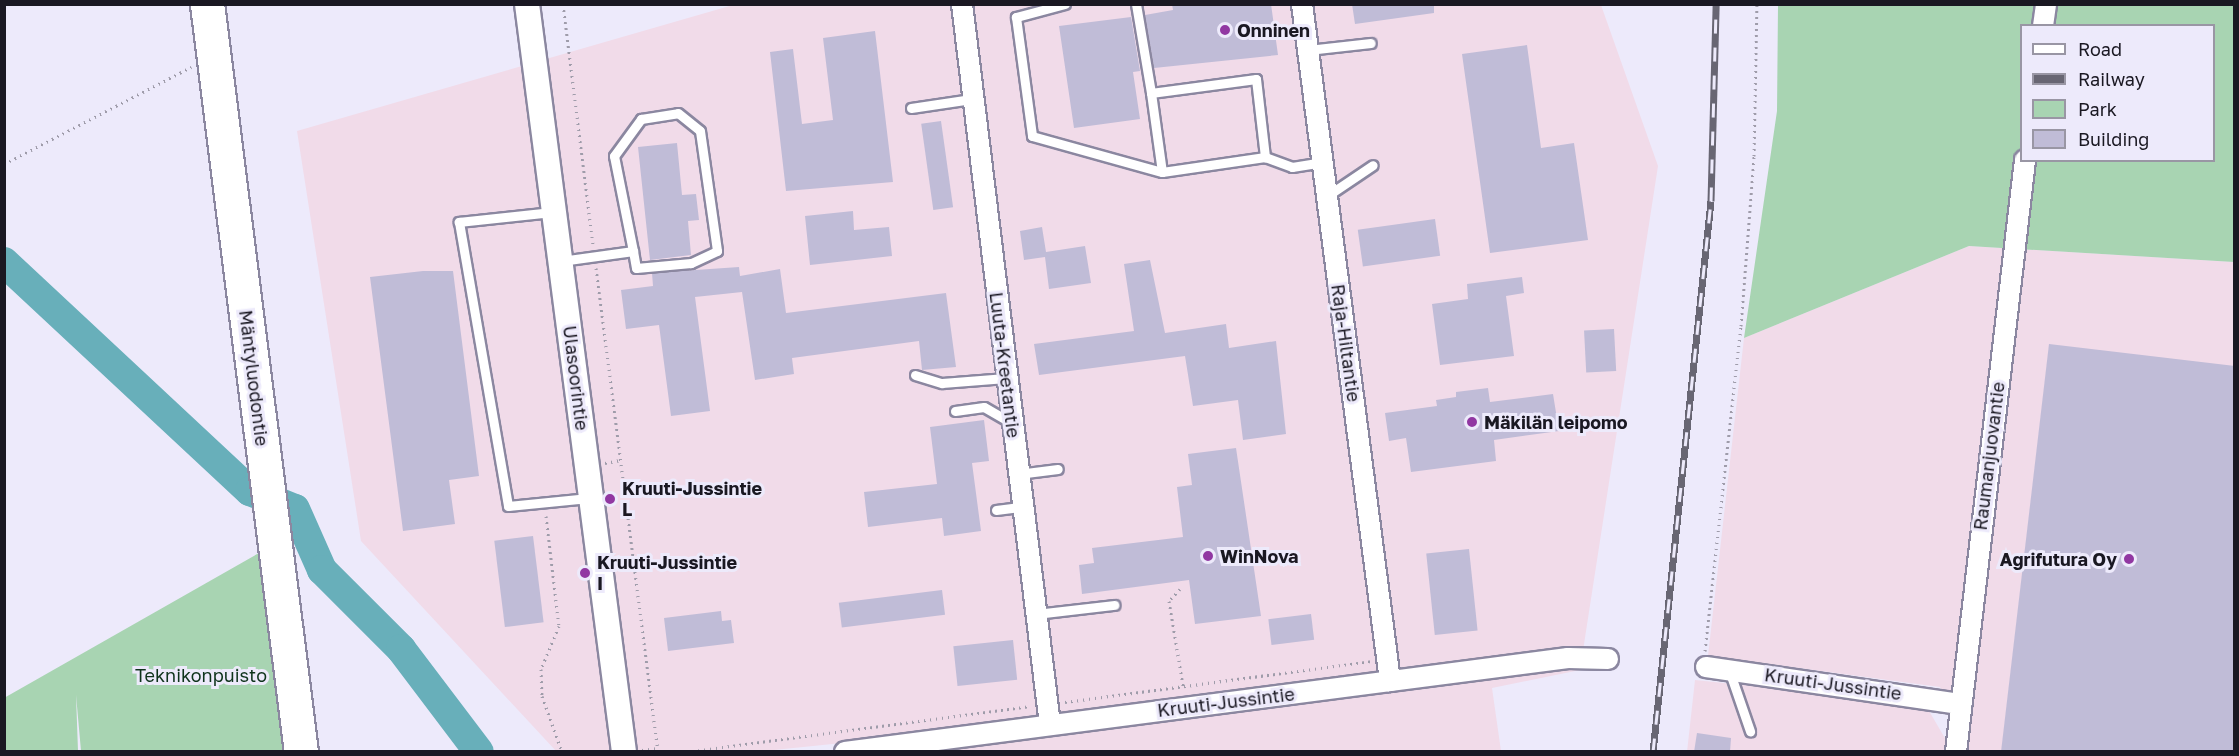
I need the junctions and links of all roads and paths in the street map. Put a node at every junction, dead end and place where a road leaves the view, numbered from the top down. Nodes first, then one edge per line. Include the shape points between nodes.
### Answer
1 (207, 4) edge
2 (527, 4) edge
3 (562, 4) edge
4 (962, 4) edge
5 (1065, 4) edge
6 (1136, 4) edge
7 (1302, 4) edge
8 (1757, 4) edge
9 (2046, 4) edge
10 (2043, 24) edge
11 (1371, 43) dead end
12 (1308, 50) junction
13 (214, 55) junction
14 (1151, 93) junction
15 (971, 99) junction
16 (911, 108) dead end
17 (1265, 157) junction
18 (1322, 162) junction
19 (2025, 162) edge
20 (4, 164) edge
21 (1373, 165) dead end
22 (1162, 172) junction
23 (1327, 196) junction
24 (554, 212) junction
25 (633, 251) junction
26 (595, 257) junction
27 (561, 261) junction
28 (915, 375) dead end
29 (1006, 378) junction
30 (956, 411) dead end
31 (1012, 423) junction
32 (1058, 469) dead end
33 (1018, 474) junction
34 (591, 498) junction
35 (544, 502) junction
36 (1023, 507) junction
37 (996, 510) dead end
38 (1180, 589) dead end
39 (1114, 605) dead end
40 (1036, 614) junction
41 (1608, 659) dead end
42 (1706, 667) joint
43 (1729, 670) junction
44 (1390, 681) junction
45 (1184, 686) dead end
46 (1961, 704) junction
47 (1050, 725) junction
48 (1750, 731) dead end
49 (301, 752) edge
50 (562, 752) edge
51 (624, 752) edge
52 (658, 752) edge
53 (845, 752) edge
54 (1956, 752) edge

1 - 13 highway, Mäntyluodontie
2 - 24 street, Ulasoorintie
3 - 26 path
4 - 15 street, Luuta-Kreetantie
5 - 22 lane via 1016,17 1032,136
6 - 14 lane
7 - 12 street, Raja-Hiltantie
8 - 42 path via 1744,292
9 - 10 street
11 - 12 lane
12 - 18 street, Raja-Hiltantie
13 - 20 path
13 - 49 highway, Mäntyluodontie
14 - 17 lane via 1256,79
14 - 22 lane
15 - 16 lane
15 - 29 street, Luuta-Kreetantie
17 - 18 lane via 1292,167
17 - 22 lane
18 - 23 street, Raja-Hiltantie
19 - 46 street, Raumanjuovantie
21 - 23 lane
23 - 44 street, Raja-Hiltantie
24 - 27 street, Ulasoorintie
24 - 35 lane via 459,222 508,506
25 - 25 lane via 614,156 642,118 678,112 700,131 717,251 692,263 636,268
25 - 26 lane
26 - 27 lane
26 - 52 path
27 - 34 street, Ulasoorintie
28 - 29 lane via 942,383
29 - 31 street, Luuta-Kreetantie
30 - 31 lane via 984,408
31 - 33 street, Luuta-Kreetantie
32 - 33 lane
33 - 36 street, Luuta-Kreetantie
34 - 35 lane
34 - 51 street, Ulasoorintie
35 - 50 path via 559,626 541,669 542,696
36 - 37 lane
36 - 40 street, Luuta-Kreetantie
38 - 45 path via 1169,601
39 - 40 lane
40 - 47 street, Luuta-Kreetantie
41 - 44 street, Kruuti-Jussintie via 1568,658
42 - 43 street, Kruuti-Jussintie
43 - 46 street, Kruuti-Jussintie
43 - 48 lane
44 - 47 street, Kruuti-Jussintie
46 - 54 street, Raumanjuovantie
47 - 53 street, Kruuti-Jussintie

